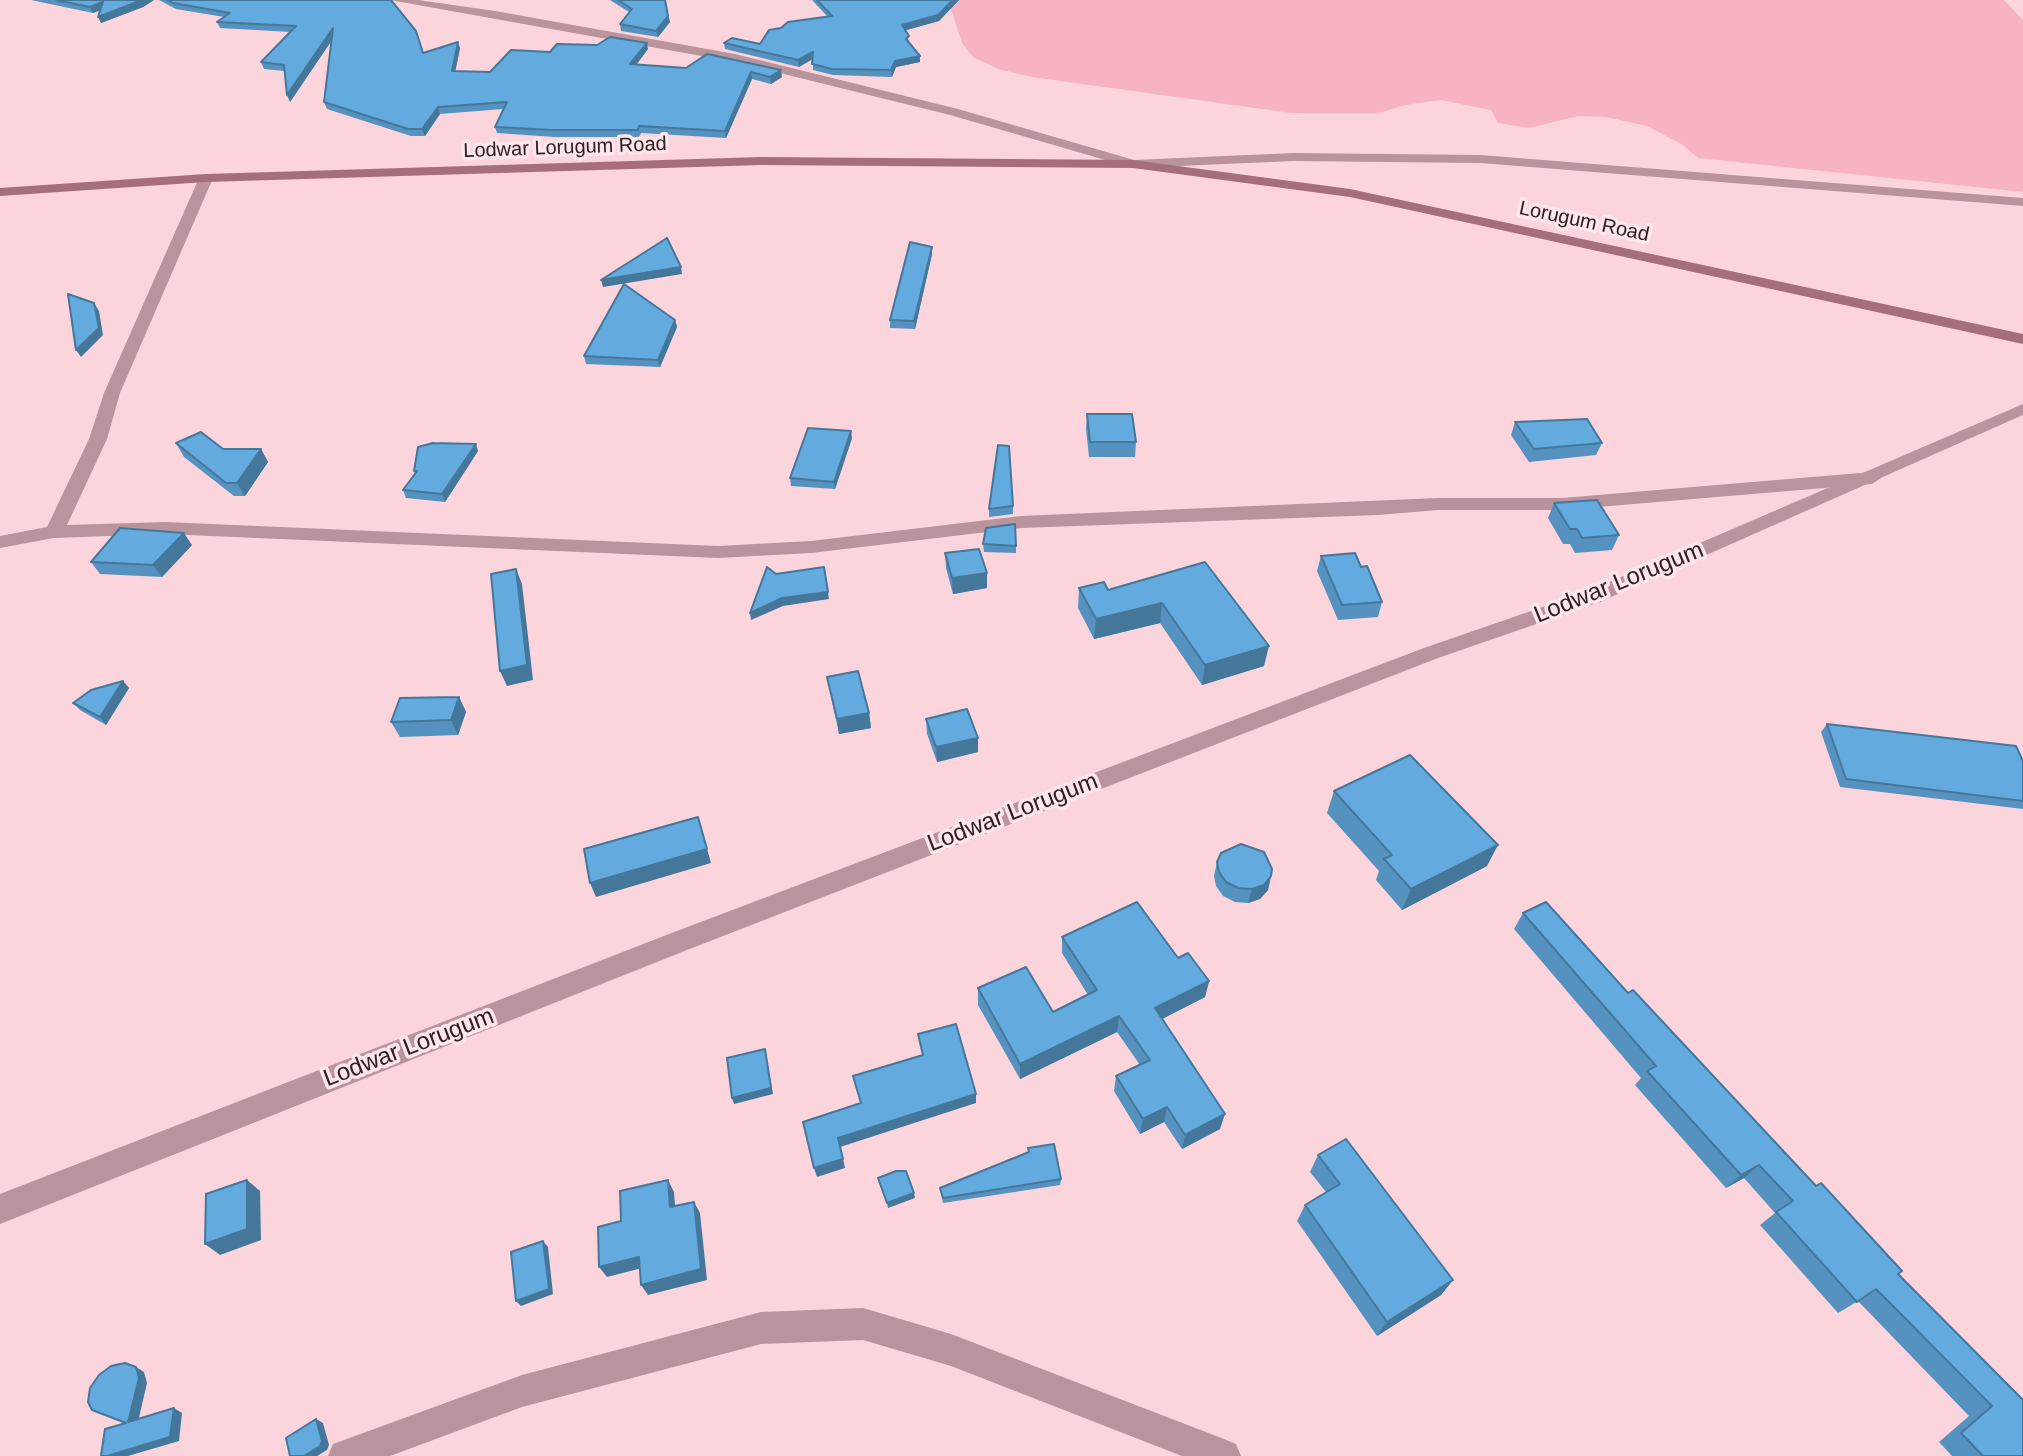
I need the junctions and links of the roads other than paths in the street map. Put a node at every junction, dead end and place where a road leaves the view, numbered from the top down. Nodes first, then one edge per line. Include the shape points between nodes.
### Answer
1 (395, 0) edge
2 (1133, 164) junction
3 (206, 178) junction
4 (0, 192) edge
5 (2023, 202) edge
6 (2023, 339) edge
7 (2023, 409) edge
8 (1872, 478) junction
9 (54, 532) junction
10 (0, 542) edge
11 (0, 1209) edge
12 (345, 1456) edge
13 (1224, 1456) edge

1 - 2 street via 735,58 940,108
2 - 3 main road, Lodwar Lorugum Road via 762,161
2 - 5 street via 1294,157 1480,159
2 - 6 main road, Lorugum Road via 1350,193
3 - 4 main road, Lodwar Lorugum Road
3 - 9 street
7 - 8 street, Lodwar Lorugum
8 - 9 street via 1562,504 1438,504 1021,522 811,547 718,552 180,528
8 - 11 street, Lodwar Lorugum via 1593,597 1357,681 693,936
9 - 10 street
12 - 13 street via 522,1391 761,1328 863,1324 951,1350

